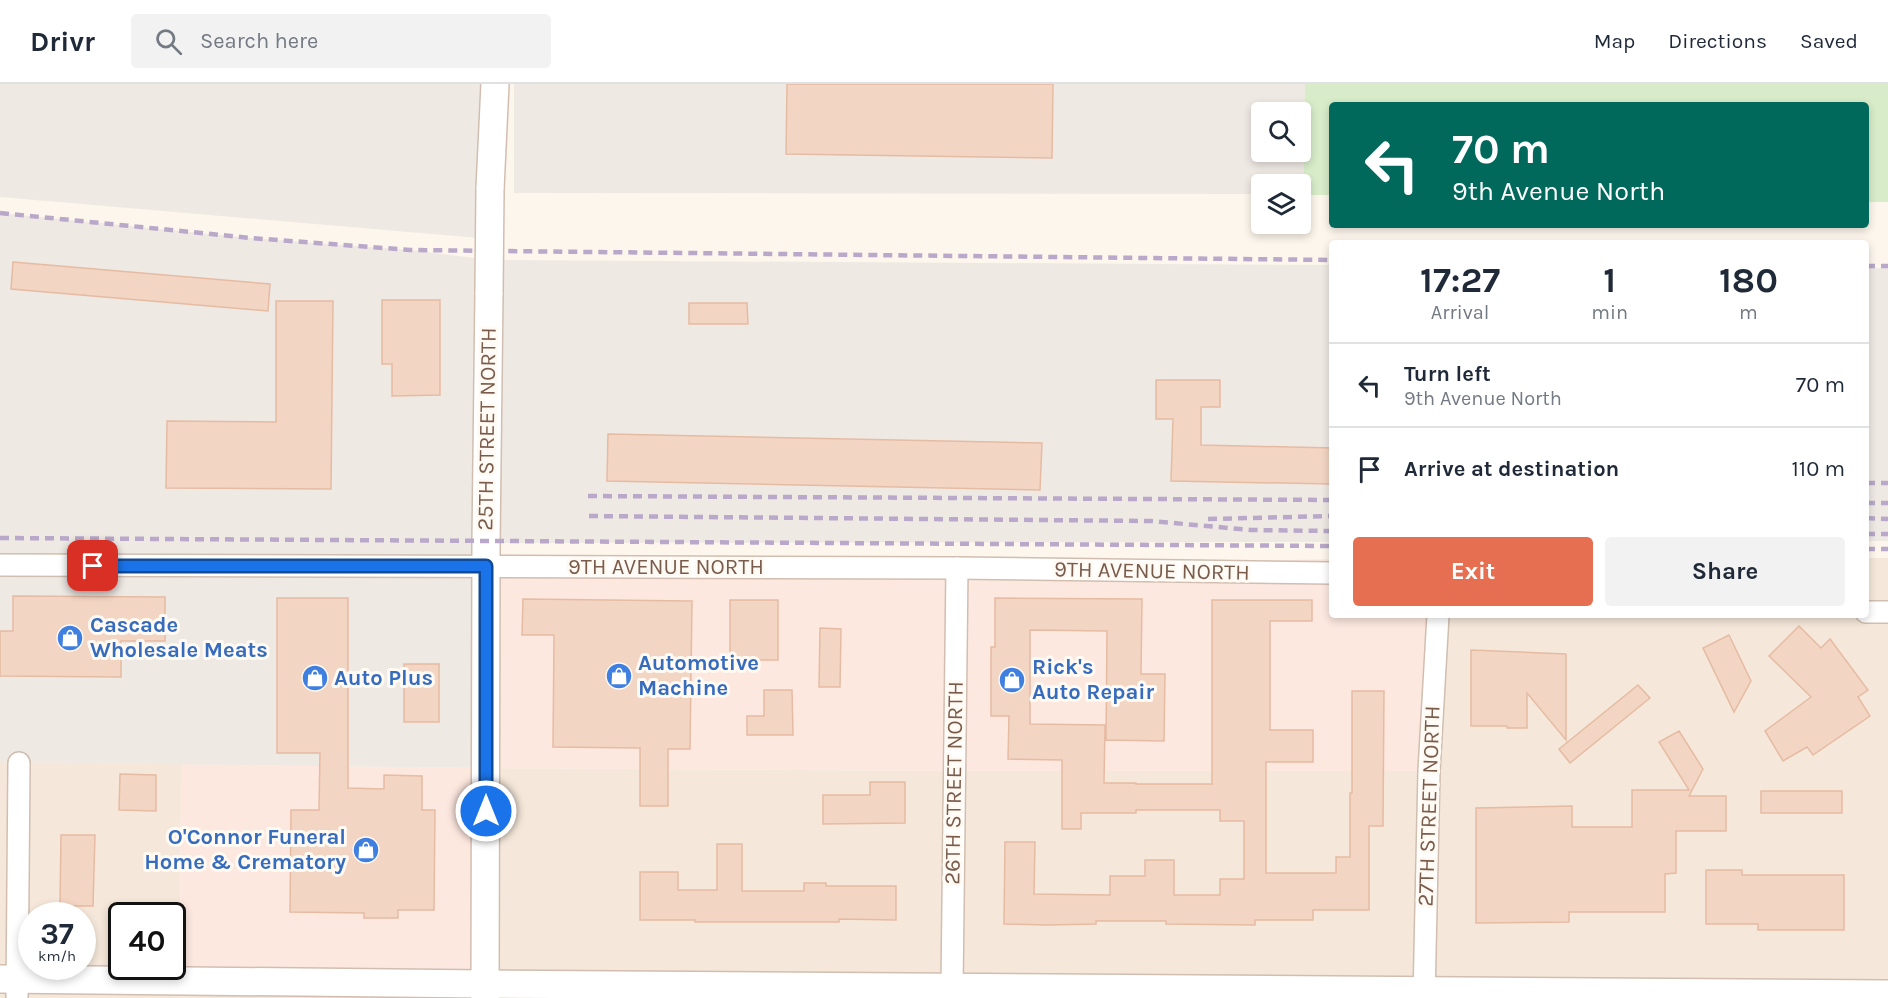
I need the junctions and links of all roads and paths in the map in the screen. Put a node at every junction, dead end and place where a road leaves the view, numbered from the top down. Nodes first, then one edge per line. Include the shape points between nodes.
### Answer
1 (495, 84) edge
2 (0, 566) edge
3 (486, 566) junction
4 (957, 568) junction
5 (1329, 573) edge
6 (1869, 612) edge
7 (1888, 612) edge
8 (1438, 618) edge
9 (20, 763) dead end
10 (11, 985) edge
11 (485, 991) edge
12 (952, 992) edge
13 (1424, 994) edge
14 (1888, 994) edge

1 - 3 street, 25TH STREET NORTH, bridge via 490,189
2 - 3 street, 9TH AVENUE NORTH
3 - 4 street, 9TH AVENUE NORTH
3 - 11 street, 25TH STREET NORTH
4 - 5 street, 9TH AVENUE NORTH
4 - 12 street, 26TH STREET NORTH
6 - 7 street
8 - 13 street, 27TH STREET NORTH via 1429,771
9 - 10 street
10 - 11 street
11 - 12 street
12 - 13 street
13 - 14 street

